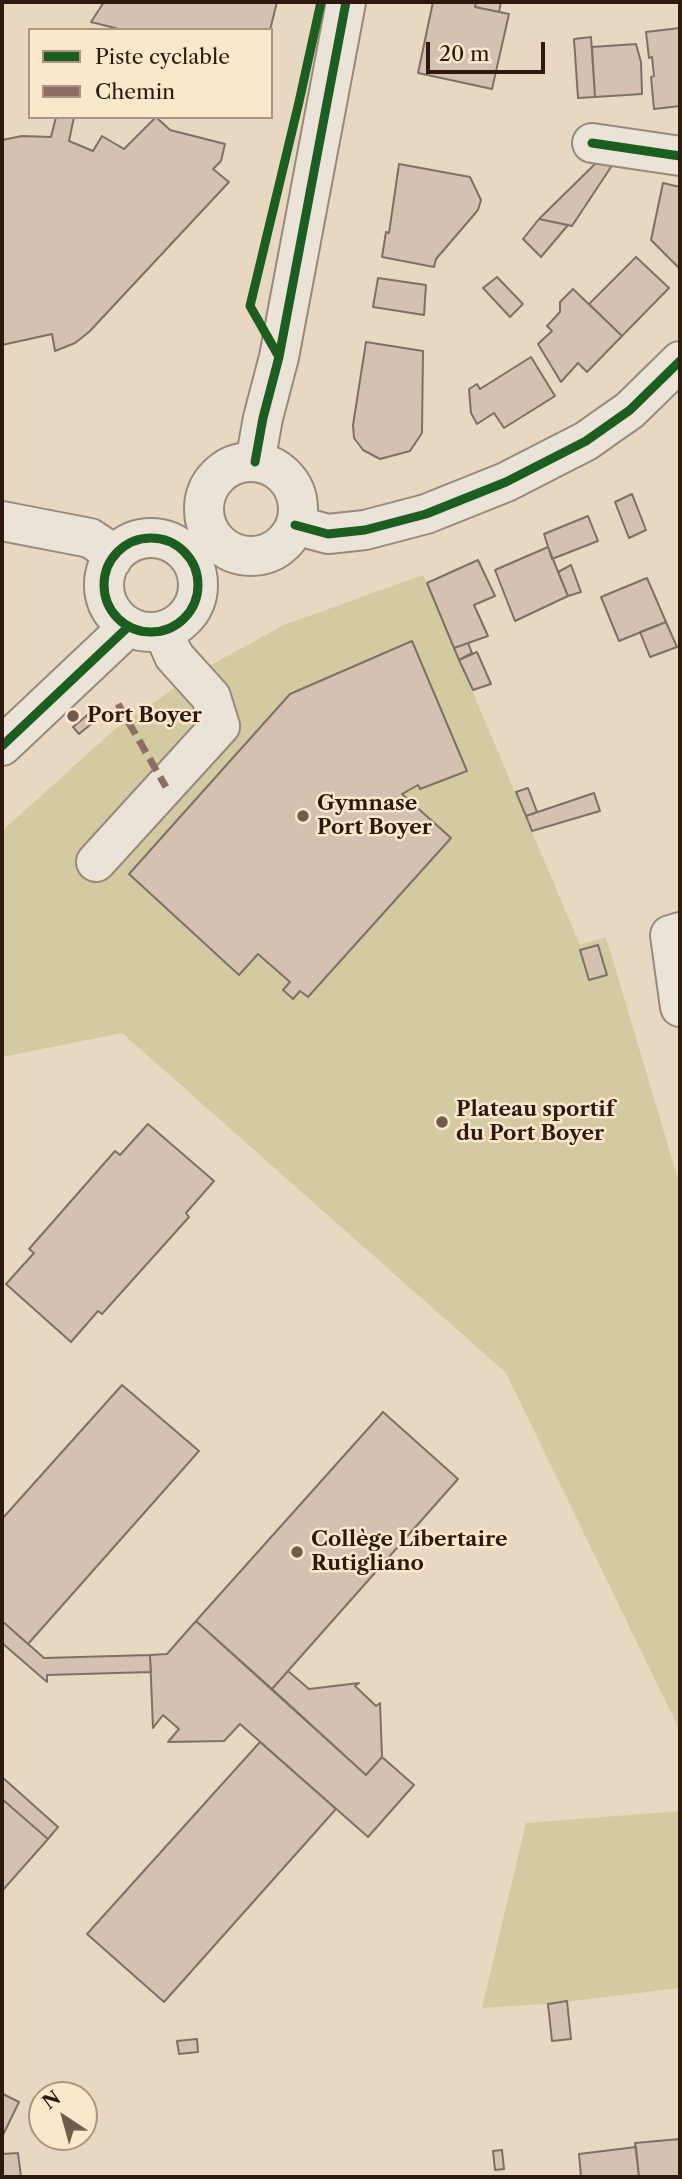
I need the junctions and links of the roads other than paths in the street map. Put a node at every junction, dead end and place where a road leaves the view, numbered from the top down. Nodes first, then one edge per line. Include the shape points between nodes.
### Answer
1 (346, 2) edge
2 (592, 143) dead end
3 (680, 156) edge
4 (680, 361) edge
5 (255, 462) junction
6 (203, 511) junction
7 (2, 521) edge
8 (295, 525) junction
9 (164, 540) junction
10 (241, 556) junction
11 (111, 560) junction
12 (199, 593) junction
13 (145, 629) junction
14 (2, 746) edge
15 (96, 862) dead end
16 (680, 932) edge
17 (680, 1007) edge

1 - 5 street
2 - 3 street
4 - 8 street via 630,410 586,441 506,482 426,514 365,530 328,534
5 - 6 street via 224,469 205,495
5 - 8 street via 271,466 293,486 298,501
6 - 9 street
6 - 10 street via 215,541
7 - 11 street via 90,538
8 - 10 street via 284,543 271,552
9 - 11 street via 140,539
9 - 12 street via 194,563
10 - 12 street
11 - 13 street via 104,587 107,603 116,617
12 - 13 street via 185,620 172,628
13 - 14 street
13 - 15 street via 211,697 220,726
16 - 17 street via 670,935

